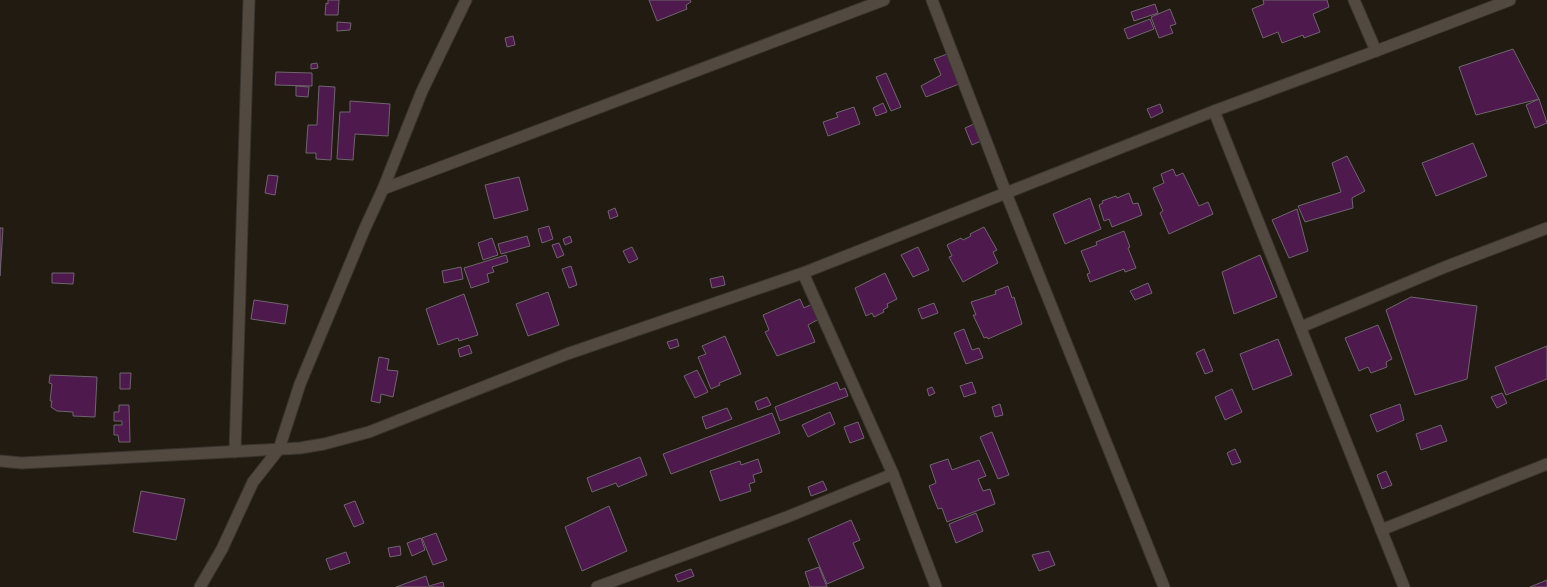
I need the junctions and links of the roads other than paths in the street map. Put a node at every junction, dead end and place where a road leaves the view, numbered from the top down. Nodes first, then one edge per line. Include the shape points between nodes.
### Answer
1 (249, 0) edge
2 (466, 0) edge
3 (884, 0) edge
4 (932, 0) edge
5 (1354, 0) edge
6 (1510, 0) edge
7 (1376, 52) junction
8 (1214, 111) junction
9 (383, 189) junction
10 (1006, 193) junction
11 (1547, 228) edge
12 (803, 273) junction
13 (1301, 327) junction
14 (279, 449) junction
15 (235, 452) junction
16 (0, 461) edge
17 (1547, 464) edge
18 (893, 474) junction
19 (1381, 530) junction
20 (200, 587) edge
21 (597, 587) edge
22 (936, 587) edge
23 (1164, 587) edge
24 (1404, 587) edge

1 - 15 street
2 - 9 street via 422,90
3 - 9 street
4 - 10 street
5 - 7 street
6 - 7 street
7 - 8 street
8 - 10 street
8 - 13 street
9 - 14 street via 300,384
10 - 12 street
10 - 23 street
11 - 13 street
12 - 14 street via 566,354 369,432 324,444
12 - 18 street
13 - 19 street
14 - 15 street
14 - 20 street via 253,482 222,549
15 - 16 street via 22,463
17 - 19 street
18 - 21 street via 787,517
18 - 22 street
19 - 24 street

